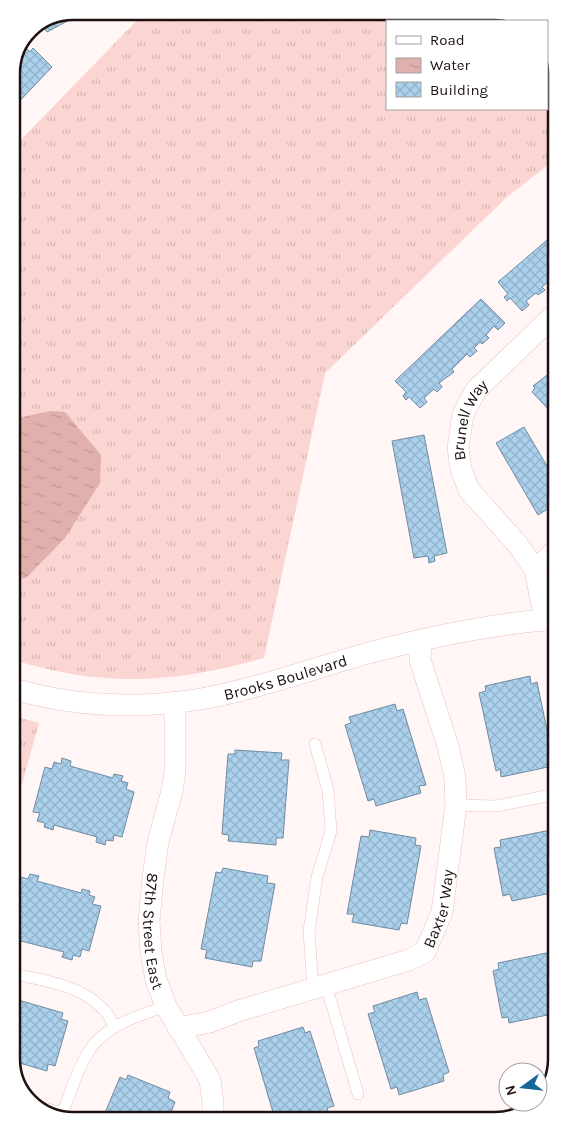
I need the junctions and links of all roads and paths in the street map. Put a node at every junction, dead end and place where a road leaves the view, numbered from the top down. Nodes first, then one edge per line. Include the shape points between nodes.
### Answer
1 (548, 321) edge
2 (548, 558) edge
3 (535, 570) junction
4 (548, 612) edge
5 (548, 619) edge
6 (421, 640) junction
7 (20, 689) edge
8 (175, 702) junction
9 (315, 744) dead end
10 (548, 796) edge
11 (456, 805) junction
12 (20, 975) edge
13 (319, 987) junction
14 (166, 1006) junction
15 (115, 1028) junction
16 (178, 1028) junction
17 (358, 1094) dead end
18 (63, 1111) edge
19 (213, 1112) edge

1 - 3 street, Brunell Way via 476,390 463,414 458,448 469,490 519,546
2 - 3 street
3 - 4 street, Brunell Way
5 - 6 street, Brooks Boulevard
6 - 8 street, Brooks Boulevard via 223,694
6 - 11 street, Baxter Way via 420,660 448,746 455,778
7 - 8 street, Brooks Boulevard via 103,704
8 - 14 street, 87th Street East via 175,772 158,842 149,921 156,980
9 - 13 lane via 328,790 331,831 317,878 309,931
10 - 11 lane via 497,806
11 - 13 street, Baxter Way via 442,912 425,952 409,960
12 - 15 lane via 66,986 87,995 103,1009
13 - 16 street, Baxter Way via 210,1022
13 - 17 lane
14 - 15 lane
14 - 16 street, 87th Street East
15 - 18 lane via 94,1044 81,1066
16 - 19 street, 87th Street East via 210,1080

